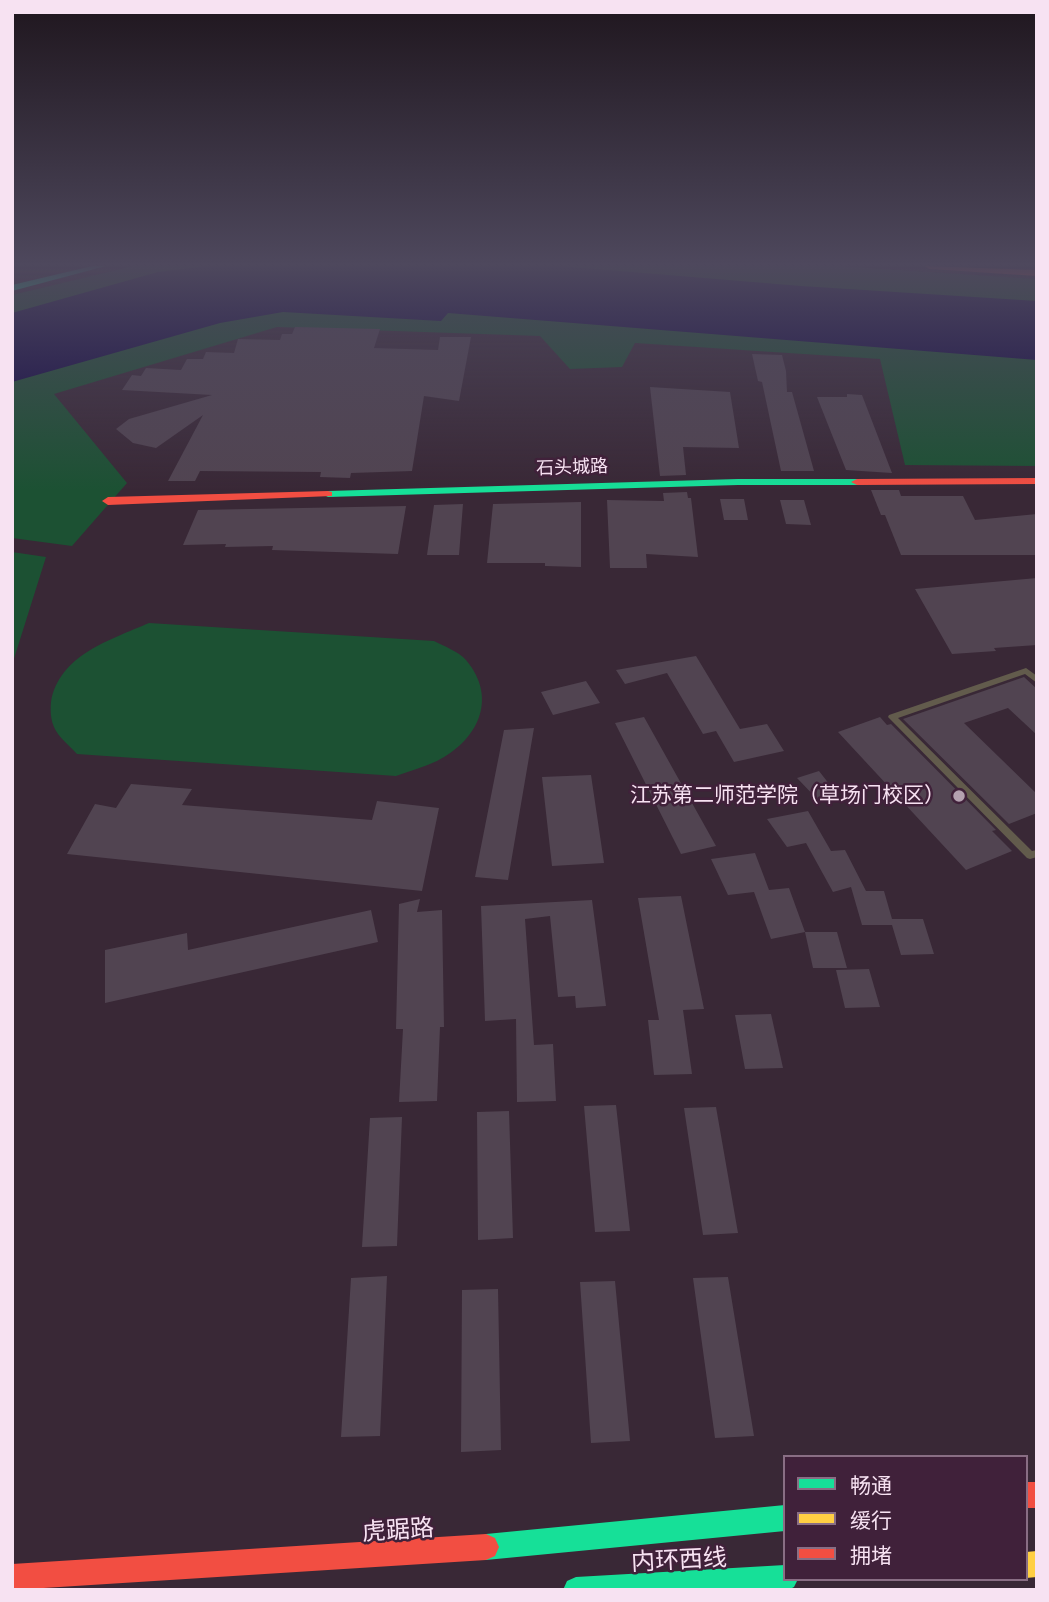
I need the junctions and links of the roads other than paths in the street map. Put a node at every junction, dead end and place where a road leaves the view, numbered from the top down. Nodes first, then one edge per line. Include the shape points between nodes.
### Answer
1 (1037, 481) edge
2 (108, 501) dead end
3 (1037, 680) edge
4 (1037, 853) edge
5 (783, 1518) edge
6 (12, 1577) edge
7 (783, 1578) edge
8 (576, 1590) edge

1 - 2 main road, 石头城路 via 738,482
3 - 4 lane via 1026,671 892,717 1030,855
5 - 6 main road, 虎踞路 via 444,1551
7 - 8 main road, 内环西线

